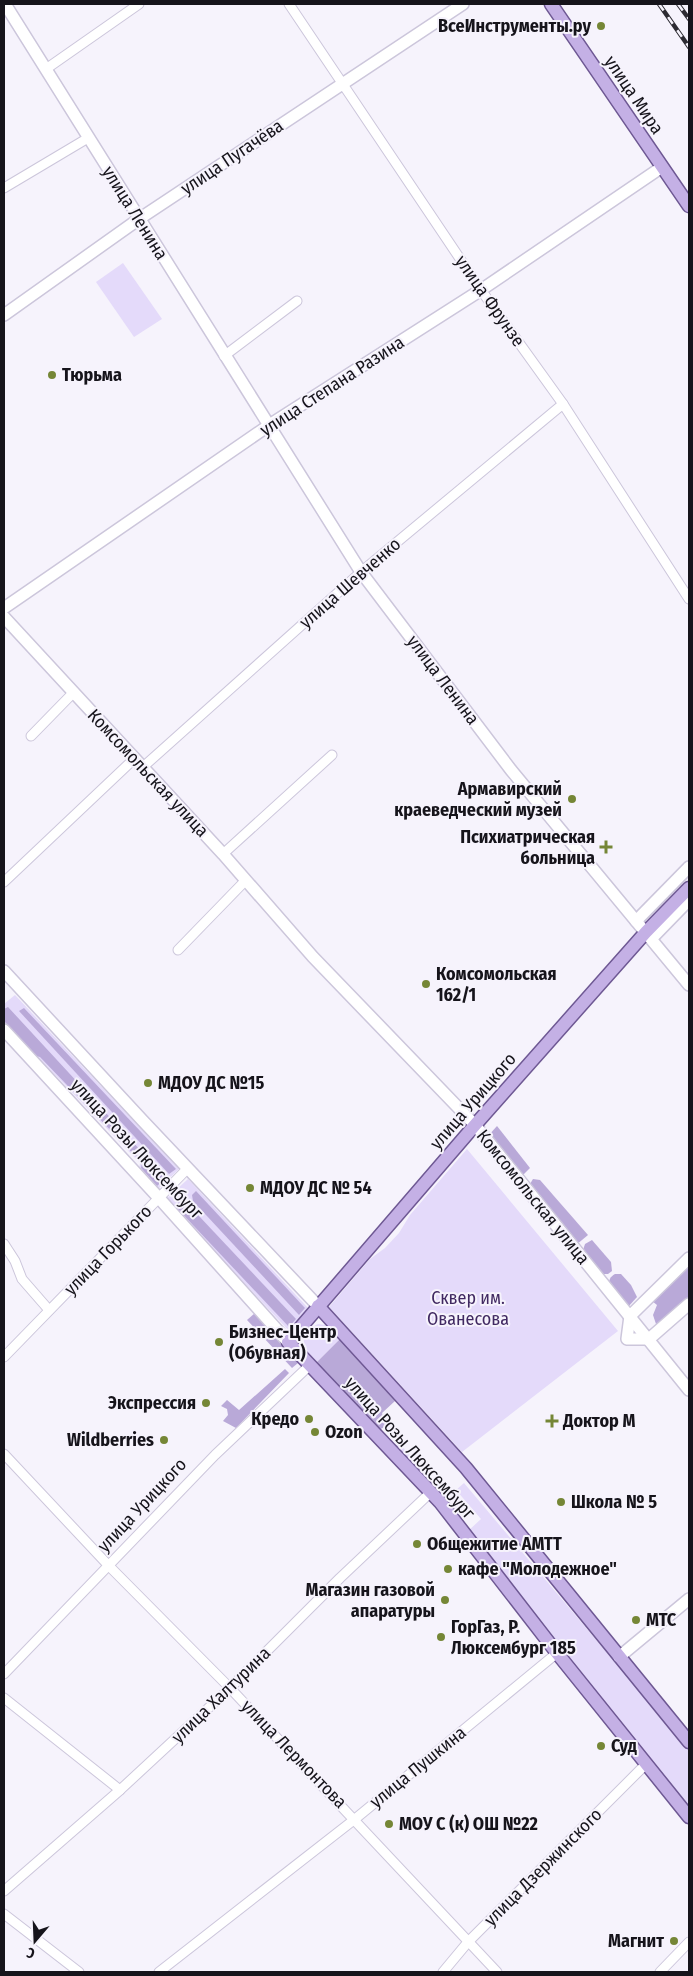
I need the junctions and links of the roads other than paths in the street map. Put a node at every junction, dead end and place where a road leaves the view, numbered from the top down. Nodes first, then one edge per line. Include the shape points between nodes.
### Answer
1 (5, 4) edge
2 (138, 4) edge
3 (289, 4) edge
4 (463, 4) edge
5 (551, 4) edge
6 (46, 69) junction
7 (343, 84) junction
8 (88, 138) junction
9 (662, 167) junction
10 (4, 188) edge
11 (689, 206) edge
12 (139, 219) junction
13 (481, 290) junction
14 (297, 301) dead end
15 (4, 313) edge
16 (224, 356) junction
17 (562, 404) junction
18 (268, 426) junction
19 (361, 572) junction
20 (689, 599) edge
21 (4, 608) edge
22 (4, 617) edge
23 (74, 692) junction
24 (31, 736) dead end
25 (332, 755) dead end
26 (139, 763) junction
27 (223, 854) junction
28 (689, 867) edge
29 (246, 880) junction
30 (4, 882) edge
31 (689, 888) edge
32 (689, 900) edge
33 (636, 921) junction
34 (649, 935) junction
35 (178, 950) dead end
36 (4, 971) edge
37 (689, 985) edge
38 (4, 1030) edge
39 (475, 1125) junction
40 (188, 1168) junction
41 (158, 1197) junction
42 (4, 1244) edge
43 (689, 1258) edge
44 (689, 1304) edge
45 (318, 1306) junction
46 (49, 1310) junction
47 (630, 1316) junction
48 (649, 1339) junction
49 (288, 1342) junction
50 (4, 1357) edge
51 (310, 1365) junction
52 (689, 1390) edge
53 (4, 1454) edge
54 (431, 1492) junction
55 (109, 1566) junction
56 (689, 1598) edge
57 (557, 1653) junction
58 (619, 1657) junction
59 (4, 1674) edge
60 (230, 1688) junction
61 (4, 1698) edge
62 (689, 1742) edge
63 (646, 1764) junction
64 (120, 1790) junction
65 (689, 1817) edge
66 (355, 1819) junction
67 (4, 1891) edge
68 (4, 1914) edge
69 (468, 1942) junction
70 (689, 1942) edge
71 (79, 1972) edge
72 (159, 1972) edge
73 (444, 1972) edge
74 (497, 1972) edge
75 (660, 1972) edge

1 - 6 main road, улица Ленина
2 - 6 street
3 - 7 street, улица Фрунзе
4 - 7 main road, улица Пугачёва
5 - 9 main road, улица Мира
6 - 8 main road, улица Ленина
7 - 12 main road, улица Пугачёва
7 - 13 street, улица Фрунзе
8 - 10 street
8 - 12 main road, улица Ленина
9 - 11 main road, улица Мира
9 - 13 main road, улица Степана Разина
12 - 15 main road, улица Пугачёва
12 - 16 main road, улица Ленина
13 - 17 street, улица Фрунзе
13 - 18 main road, улица Степана Разина
14 - 16 street
16 - 18 main road, улица Ленина
17 - 19 street, улица Шевченко
17 - 20 street, улица Фрунзе
18 - 19 main road, улица Ленина
18 - 21 main road, улица Степана Разина
19 - 26 street, улица Шевченко
19 - 33 main road, улица Ленина via 511,770
22 - 23 main road, Комсомольская улица
23 - 24 street, Комсомольская улица
23 - 26 main road, Комсомольская улица
25 - 27 street
26 - 27 main road, Комсомольская улица
26 - 30 street, улица Шевченко
27 - 29 main road, Комсомольская улица
28 - 33 main road
29 - 35 street
29 - 39 main road, Комсомольская улица via 313,956
31 - 34 main road, улица Урицкого
32 - 34 main road, улица Урицкого
33 - 34 main road, улица Ленина
34 - 37 main road, улица Ленина
34 - 39 main road, улица Урицкого
36 - 40 main road, улица Розы Люксембург
38 - 41 main road, улица Розы Люксембург
39 - 45 main road, улица Урицкого
39 - 47 main road, Комсомольская улица
40 - 41 street, улица Горького
40 - 45 main road, улица Розы Люксембург
41 - 46 street, улица Горького
41 - 49 main road, улица Розы Люксембург
42 - 46 street, улица Горького via 22,1279
43 - 47 main road
44 - 48 main road
45 - 49 main road, улица Урицкого
45 - 58 main road, улица Розы Люксембург via 466,1468
46 - 50 street, улица Горького
47 - 48 main road, Комсомольская улица
47 - 48 main road via 627,1340
48 - 52 main road, Комсомольская улица
49 - 51 main road, улица Розы Люксембург
51 - 54 main road, улица Розы Люксембург
51 - 55 street, улица Урицкого via 215,1455
53 - 55 street, улица Лермонтова
54 - 57 main road, улица Розы Люксембург
54 - 60 street, улица Халтурина
55 - 59 street, улица Урицкого
55 - 60 street, улица Лермонтова
56 - 58 main road
57 - 63 main road, улица Розы Люксембург
57 - 66 street, улица Пушкина
58 - 62 main road, улица Розы Люксембург
60 - 64 street, улица Халтурина
60 - 66 street, улица Лермонтова
61 - 64 street
63 - 65 main road, улица Розы Люксембург
63 - 69 street, улица Дзержинского
64 - 67 street, улица Халтурина
66 - 69 street, улица Лермонтова
66 - 72 street, улица Пушкина
68 - 71 street
69 - 73 street, улица Дзержинского
69 - 74 street, улица Лермонтова
70 - 75 street

